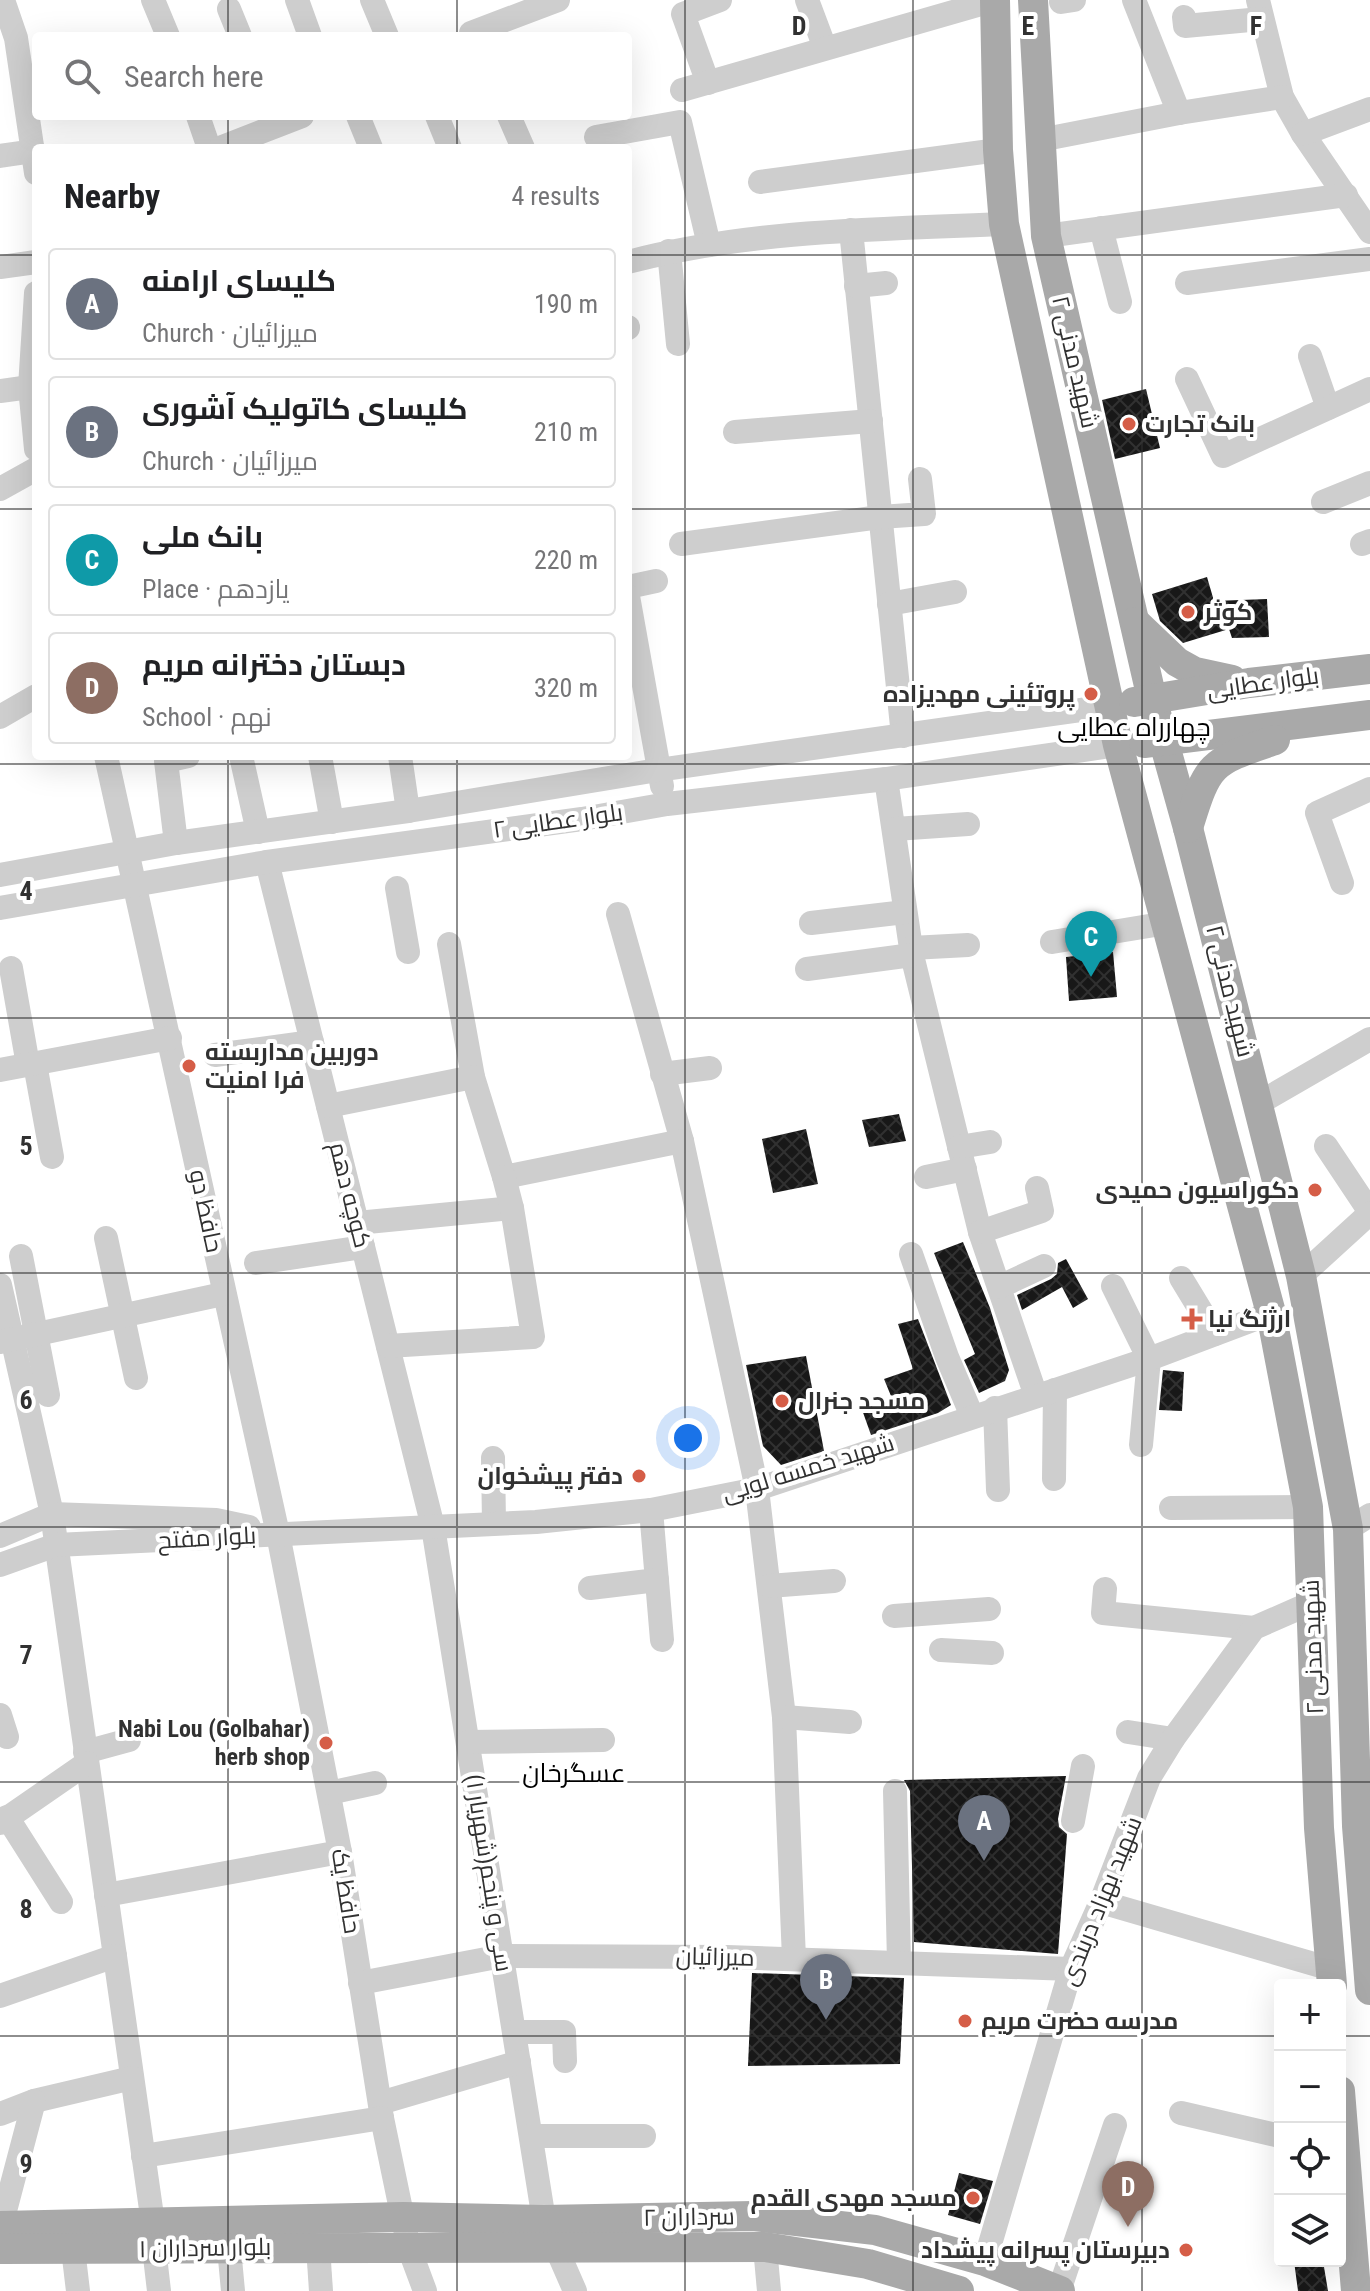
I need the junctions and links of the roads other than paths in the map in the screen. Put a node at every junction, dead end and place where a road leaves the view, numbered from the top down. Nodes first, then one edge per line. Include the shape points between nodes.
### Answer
1 (3, 0) edge
2 (153, 0) edge
3 (297, 0) edge
4 (372, 0) edge
5 (558, 0) edge
6 (720, 0) edge
7 (807, 0) edge
8 (995, 0) edge
9 (1134, 0) edge
10 (1056, 1) edge
11 (229, 9) dead end
12 (1259, 9) edge
13 (1184, 17) dead end
14 (166, 32) edge
15 (238, 32) edge
16 (309, 32) edge
17 (385, 32) edge
18 (474, 32) edge
19 (8, 39) edge
20 (825, 48) junction
21 (708, 83) junction
22 (682, 90) dead end
23 (1282, 97) junction
24 (1370, 109) edge
25 (1179, 113) junction
26 (199, 120) edge
27 (295, 120) edge
28 (360, 120) edge
29 (439, 120) edge
30 (511, 120) edge
31 (276, 130) edge
32 (1303, 134) junction
33 (596, 137) dead end
34 (1040, 140) junction
35 (208, 144) edge
36 (232, 144) edge
37 (369, 144) edge
38 (448, 144) edge
39 (521, 144) edge
40 (32, 148) edge
41 (998, 150) junction
42 (0, 156) edge
43 (32, 161) edge
44 (760, 182) dead end
45 (1346, 195) junction
46 (1004, 224) junction
47 (1101, 228) junction
48 (851, 230) junction
49 (1370, 232) edge
50 (1046, 236) junction
51 (709, 245) junction
52 (669, 251) junction
53 (1370, 259) edge
54 (632, 261) edge
55 (32, 263) edge
56 (0, 267) edge
57 (886, 283) dead end
58 (1187, 283) dead end
59 (856, 286) junction
60 (1120, 302) dead end
61 (678, 344) dead end
62 (32, 356) edge
63 (1310, 356) dead end
64 (1187, 379) dead end
65 (30, 387) junction
66 (1370, 389) edge
67 (0, 391) edge
68 (32, 405) edge
69 (1328, 408) junction
70 (871, 421) junction
71 (735, 432) dead end
72 (32, 471) edge
73 (920, 479) dead end
74 (1370, 483) edge
75 (0, 489) edge
76 (1323, 502) dead end
77 (880, 517) junction
78 (681, 544) dead end
79 (656, 581) dead end
80 (632, 586) edge
81 (955, 592) dead end
82 (889, 604) junction
83 (632, 619) edge
84 (1135, 621) junction
85 (1370, 669) edge
86 (1249, 683) junction
87 (32, 698) edge
88 (1152, 699) junction
89 (1109, 706) junction
90 (1370, 715) edge
91 (0, 717) edge
92 (1326, 721) junction
93 (903, 736) junction
94 (1162, 741) junction
95 (1118, 745) junction
96 (107, 760) edge
97 (170, 760) edge
98 (242, 760) edge
99 (321, 760) edge
100 (401, 760) edge
101 (658, 770) junction
102 (886, 779) junction
103 (1370, 789) edge
104 (667, 804) junction
105 (408, 811) junction
106 (332, 822) junction
107 (968, 824) dead end
108 (1188, 828) junction
109 (895, 829) junction
110 (258, 832) junction
111 (186, 842) junction
112 (129, 852) junction
113 (267, 862) junction
114 (0, 875) edge
115 (189, 876) junction
116 (1342, 883) dead end
117 (136, 886) junction
118 (397, 888) dead end
119 (0, 908) edge
120 (905, 912) junction
121 (618, 914) dead end
122 (811, 923) dead end
123 (1167, 923) junction
124 (144, 928) junction
125 (1052, 942) dead end
126 (449, 944) dead end
127 (968, 945) dead end
128 (408, 952) dead end
129 (912, 952) junction
130 (11, 968) dead end
131 (807, 969) dead end
132 (170, 1038) junction
133 (1370, 1039) edge
134 (312, 1042) junction
135 (215, 1055) dead end
136 (31, 1065) junction
137 (710, 1068) dead end
138 (0, 1070) edge
139 (662, 1074) junction
140 (473, 1077) junction
141 (1259, 1103) junction
142 (328, 1106) junction
143 (682, 1141) junction
144 (990, 1142) dead end
145 (1326, 1146) dead end
146 (52, 1157) dead end
147 (962, 1158) junction
148 (504, 1177) junction
149 (926, 1177) dead end
150 (1037, 1188) dead end
151 (512, 1208) junction
152 (1370, 1213) edge
153 (357, 1223) junction
154 (980, 1232) junction
155 (106, 1238) dead end
156 (363, 1247) junction
157 (911, 1254) dead end
158 (21, 1256) dead end
159 (256, 1263) dead end
160 (1044, 1266) dead end
161 (1301, 1276) junction
162 (1181, 1278) dead end
163 (0, 1285) edge
164 (1113, 1286) dead end
165 (999, 1287) junction
166 (223, 1294) junction
167 (1271, 1313) junction
168 (122, 1315) junction
169 (1215, 1334) junction
170 (16, 1338) edge
171 (388, 1346) junction
172 (1149, 1359) junction
173 (136, 1378) dead end
174 (1046, 1393) junction
175 (48, 1395) dead end
176 (984, 1412) junction
177 (1141, 1445) dead end
178 (493, 1458) dead end
179 (1054, 1479) dead end
180 (757, 1489) junction
181 (998, 1490) dead end
182 (1342, 1495) junction
183 (1307, 1502) junction
184 (1171, 1508) dead end
185 (651, 1510) junction
186 (52, 1514) junction
187 (494, 1523) junction
188 (433, 1527) junction
189 (1356, 1530) edge
190 (278, 1534) junction
191 (0, 1536) edge
192 (56, 1545) junction
193 (1310, 1554) junction
194 (0, 1565) edge
195 (657, 1580) junction
196 (834, 1581) dead end
197 (769, 1586) junction
198 (590, 1588) dead end
199 (1105, 1589) dead end
200 (1311, 1603) junction
201 (989, 1609) dead end
202 (894, 1616) dead end
203 (1254, 1628) junction
204 (662, 1640) dead end
205 (941, 1650) dead end
206 (992, 1653) dead end
207 (784, 1717) junction
208 (850, 1722) dead end
209 (1128, 1732) dead end
210 (1173, 1739) junction
211 (129, 1740) dead end
212 (603, 1740) dead end
213 (468, 1742) junction
214 (86, 1758) junction
215 (1083, 1766) dead end
216 (375, 1783) dead end
217 (895, 1791) dead end
218 (329, 1793) junction
219 (4, 1820) edge
220 (1073, 1821) dead end
221 (1357, 1826) junction
222 (1319, 1828) junction
223 (340, 1852) junction
224 (1365, 1871) edge
225 (106, 1895) junction
226 (61, 1902) dead end
227 (1101, 1902) junction
228 (115, 1956) junction
229 (502, 1956) junction
230 (794, 1959) junction
231 (899, 1963) junction
232 (1071, 1969) junction
233 (1332, 1977) edge
234 (360, 1983) junction
235 (1370, 1990) edge
236 (0, 1996) edge
237 (514, 2032) junction
238 (565, 2061) dead end
239 (519, 2062) junction
240 (132, 2078) junction
241 (34, 2101) junction
242 (381, 2110) junction
243 (1181, 2113) dead end
244 (0, 2114) edge
245 (1115, 2125) dead end
246 (1274, 2135) edge
247 (531, 2136) junction
248 (644, 2136) dead end
249 (143, 2156) junction
250 (1346, 2191) edge
251 (403, 2217) junction
252 (544, 2220) junction
253 (0, 2226) edge
254 (153, 2236) junction
255 (318, 2247) junction
256 (765, 2247) junction
257 (229, 2248) junction
258 (409, 2248) junction
259 (558, 2248) junction
260 (0, 2249) edge
261 (73, 2249) junction
262 (985, 2261) junction
263 (78, 2291) edge
264 (159, 2291) edge
265 (233, 2291) edge
266 (321, 2291) edge
267 (425, 2291) edge
268 (575, 2291) edge
269 (769, 2291) edge
270 (959, 2291) edge
271 (970, 2291) edge
272 (1060, 2291) edge
273 (1356, 2291) edge

1 - 19 street
2 - 14 street
3 - 16 street
4 - 17 street
5 - 18 street
6 - 21 street via 683,14
7 - 20 street
8 - 20 street
8 - 41 main road, شهید مدنی ۲
9 - 25 street
10 - 34 main road, شهید مدنی ۲
11 - 15 street
12 - 13 street via 1185,26
12 - 23 street
19 - 40 street
20 - 21 street
21 - 22 street
23 - 25 street
23 - 32 street
24 - 32 street
25 - 34 street
26 - 35 street
27 - 31 street
28 - 37 street
29 - 38 street
30 - 39 street
31 - 36 street
32 - 45 street
33 - 51 street via 680,122
34 - 50 main road, شهید مدنی ۲
41 - 44 street
41 - 46 main road, شهید مدنی ۲
42 - 43 street
45 - 47 street
45 - 49 street
46 - 48 street
46 - 89 main road, شهید مدنی ۲
47 - 50 street
47 - 60 street
48 - 51 street
48 - 59 street
50 - 84 main road, شهید مدنی ۲
51 - 52 street
52 - 54 street
52 - 61 street
53 - 58 street
55 - 56 street
57 - 59 street
59 - 70 street
62 - 65 street
63 - 69 street
64 - 69 street via 1223,456
65 - 67 street
65 - 68 street
66 - 69 street
70 - 71 street
70 - 77 street
72 - 75 street
73 - 77 street via 924,514
74 - 76 street
77 - 78 street
77 - 82 street
79 - 80 street
81 - 82 street
82 - 93 street
83 - 101 street
84 - 86 main road via 1177,662 1195,672
84 - 88 main road, شهید مدنی ۲
85 - 86 main road, بلوار عطایی
86 - 88 main road, بلوار عطایی
87 - 91 street
88 - 89 main road, بلوار عطایی
88 - 94 main road, شهید مدنی ۲
89 - 93 street, بلوار عطایی ۲
89 - 95 main road, شهید مدنی ۲
90 - 92 main road, بلوار عطایی
92 - 94 main road, بلوار عطایی
92 - 108 main road via 1224,760 1201,785
93 - 101 street, بلوار عطایی ۲
94 - 95 main road, بلوار عطایی
94 - 108 main road, شهید مدنی ۲
95 - 102 street, بلوار عطایی ۲
95 - 123 main road, شهید مدنی ۲
96 - 112 street
97 - 111 street via 166,761
98 - 110 street
99 - 106 street
100 - 105 street
101 - 104 street
101 - 105 street, بلوار عطایی ۲
102 - 104 street, بلوار عطایی ۲
102 - 109 street
103 - 116 street via 1317,813
104 - 113 street, بلوار عطایی ۲
105 - 106 street, بلوار عطایی ۲
106 - 110 street, بلوار عطایی ۲
107 - 109 street
108 - 141 main road, شهید مدنی ۲
109 - 120 street
110 - 111 street, بلوار عطایی ۲
111 - 112 street, بلوار عطایی ۲
111 - 115 street via 179,855
112 - 114 street, بلوار عطایی ۲
112 - 117 street, حافظ دو
113 - 115 street, بلوار عطایی ۲
113 - 134 street, کوچه دهم
115 - 117 street, بلوار عطایی ۲
115 - 124 street via 151,898
117 - 119 street, بلوار عطایی ۲
117 - 124 street, حافظ دو
118 - 128 street
120 - 122 street
120 - 129 street
121 - 139 street
123 - 125 street
123 - 167 main road, شهید مدنی ۲
124 - 132 street, حافظ دو
126 - 140 street
127 - 129 street
129 - 131 street
129 - 147 street
130 - 136 street
132 - 136 street
132 - 166 street, حافظ دو
133 - 141 street
134 - 135 street
134 - 142 street, کوچه دهم
136 - 138 street
136 - 146 street
137 - 139 street
139 - 143 street
140 - 142 street
140 - 148 street
141 - 161 main road, شهید مدنی ۲
142 - 153 street, کوچه دهم
143 - 148 street
143 - 180 street
144 - 147 street
145 - 152 street
147 - 149 street
147 - 154 street
148 - 151 street
150 - 154 street via 1042,1211
151 - 153 street
151 - 171 street via 533,1337
152 - 161 street
153 - 156 street, کوچه دهم
154 - 165 street
155 - 168 street
156 - 159 street
156 - 171 street, کوچه دهم
157 - 176 street via 947,1357
158 - 170 street
160 - 165 street
161 - 182 main road, شهید مدنی ۲
162 - 169 street
163 - 170 street
164 - 172 street
165 - 174 street
166 - 168 street
166 - 190 street, حافظ دو
167 - 169 street, شهید خمسه لویی
167 - 183 main road, شهید مدنی ۲
168 - 170 street
168 - 173 street
169 - 172 street, شهید خمسه لویی
170 - 175 street
170 - 186 street
171 - 188 street, کوچه دهم
172 - 174 street, شهید خمسه لویی
172 - 177 street
174 - 176 street, شهید خمسه لویی
174 - 179 street
176 - 180 street, شهید خمسه لویی
176 - 181 street
178 - 187 street
180 - 185 street, شهید خمسه لویی
180 - 197 street
182 - 183 main road via 1333,1515 1324,1520
182 - 189 main road, شهید مدنی ۲
183 - 184 street
183 - 193 main road, شهید مدنی ۲
185 - 187 street, شهید خمسه لویی
185 - 195 street
186 - 190 street, بلوار مفتح via 216,1520
186 - 191 street, بلوار مفتح
186 - 192 street
187 - 188 street, شهید خمسه لویی
188 - 190 street, شهید خمسه لویی
188 - 213 street, سی و پنجم(شهریار ۱)
189 - 193 main road via 1340,1537 1328,1535
189 - 221 main road, شهید مدنی ۲
190 - 192 street, بلوار مفتح
190 - 218 street, حافظ یک
192 - 194 street, بلوار مفتح
192 - 214 street
193 - 200 main road, شهید مدنی ۲
195 - 198 street
195 - 204 street
196 - 197 street
197 - 207 street
199 - 203 street via 1103,1613
200 - 203 street
200 - 222 main road, شهید مدنی ۲
201 - 202 street
203 - 210 street, شهید بهزاد دربندی
205 - 206 street
207 - 208 street
207 - 230 street
209 - 210 street
210 - 227 street, شهید بهزاد دربندی via 1149,1778
211 - 214 street
212 - 213 street
213 - 229 street, سی و پنجم(شهریار ۱)
214 - 219 street
214 - 225 street
215 - 220 street
216 - 218 street
217 - 231 street
218 - 223 street, حافظ یک
219 - 226 street
221 - 222 main road
221 - 224 main road, شهید مدنی ۲
222 - 233 main road, شهید مدنی ۲
223 - 225 street
223 - 234 street, حافظ یک
224 - 235 main road, شهید مدنی ۲
225 - 228 street
227 - 232 street, شهید بهزاد دربندی
227 - 233 street
228 - 236 street
228 - 240 street
229 - 230 street, میرزائیان
229 - 234 street, میرزائیان
229 - 237 street, سی و پنجم(شهریار ۱)
230 - 231 street, میرزائیان
231 - 232 street, میرزائیان
232 - 262 street, شهید بهزاد دربندی
234 - 242 street, حافظ یک
237 - 238 street via 564,2032
237 - 239 street, سی و پنجم(شهریار ۱)
239 - 242 street
239 - 247 street, سی و پنجم(شهریار ۱)
240 - 241 street
240 - 249 street
241 - 244 street
241 - 253 street
242 - 249 street
242 - 251 street, حافظ یک
243 - 246 street
245 - 272 street
247 - 248 street
247 - 252 street, سی و پنجم(شهریار ۱)
249 - 254 street
250 - 273 main road
251 - 252 main road, سرداران ۲
251 - 254 main road, بلوار سرداران ۱
251 - 258 street, حافظ یک
252 - 259 street, سی و پنجم(شهریار ۱)
252 - 262 main road, سرداران ۲ via 753,2216 875,2230
253 - 254 main road, بلوار سرداران ۱
254 - 257 main road, بلوار سرداران ۱
254 - 261 main road, بلوار سرداران ۱
254 - 264 street
255 - 257 main road, بلوار سرداران ۱
255 - 258 main road, بلوار سرداران ۱
255 - 266 street
256 - 259 main road, سرداران ۲
256 - 269 street
256 - 270 main road, سرداران ۲ via 868,2264
257 - 265 street
258 - 259 main road, سرداران ۲
258 - 267 street, حافظ یک
259 - 268 street
260 - 261 main road, بلوار سرداران ۱
261 - 263 street
262 - 271 main road
262 - 272 main road, سرداران ۲

